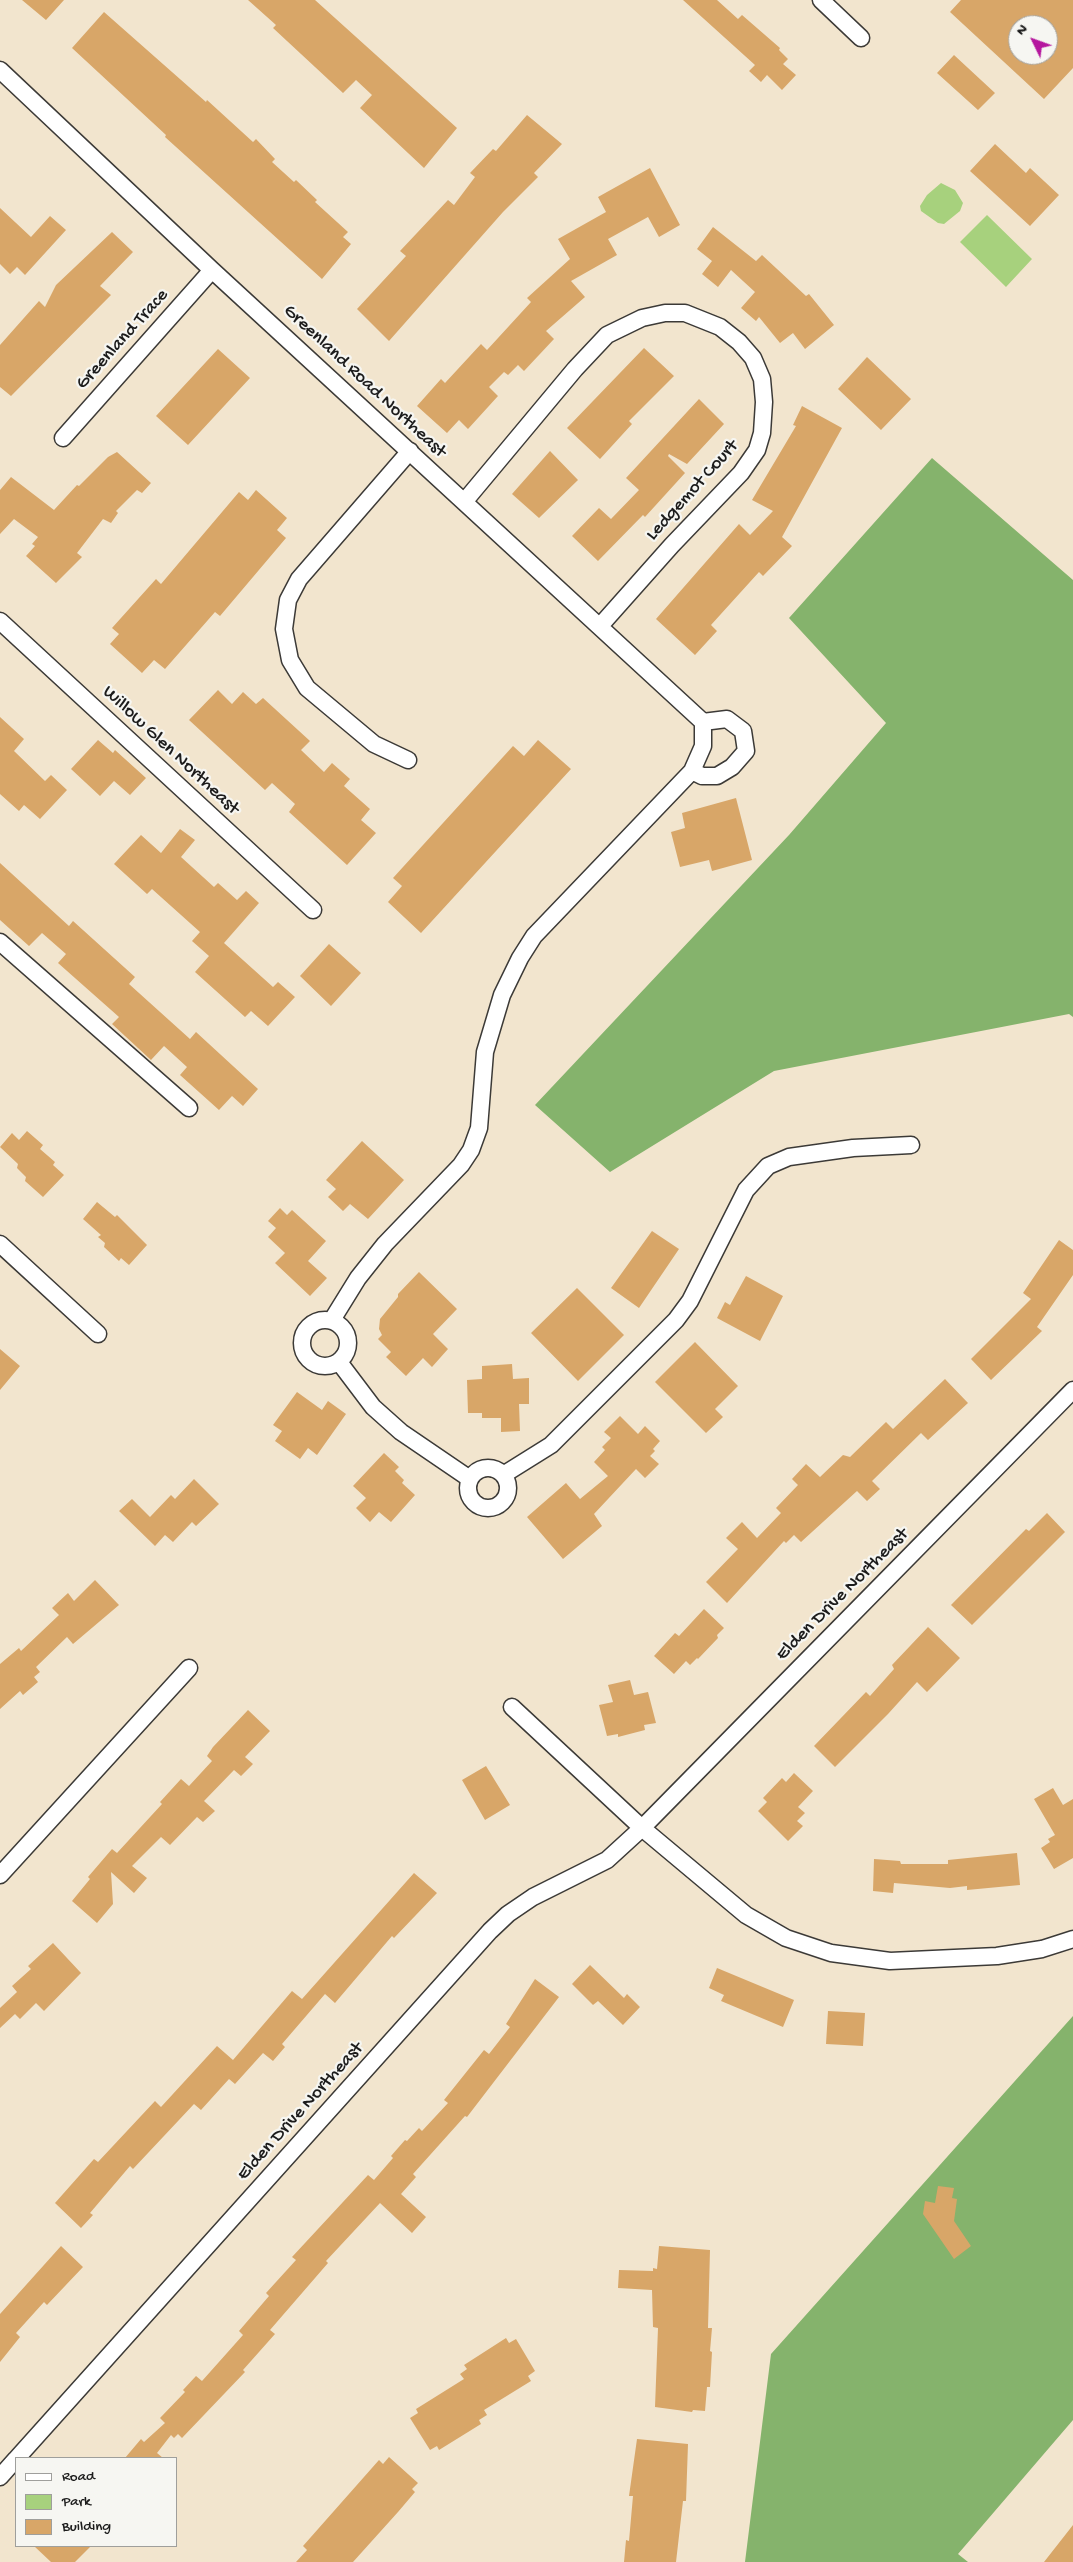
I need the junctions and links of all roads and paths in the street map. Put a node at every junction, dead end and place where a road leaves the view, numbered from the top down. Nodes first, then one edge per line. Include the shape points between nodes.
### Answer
1 (821, 0) edge
2 (861, 38) dead end
3 (0, 70) edge
4 (212, 270) junction
5 (63, 438) dead end
6 (410, 451) junction
7 (464, 502) junction
8 (0, 621) edge
9 (600, 626) junction
10 (703, 722) junction
11 (408, 760) dead end
12 (692, 771) junction
13 (313, 910) dead end
14 (0, 942) edge
15 (189, 1108) dead end
16 (911, 1145) dead end
17 (0, 1244) edge
18 (332, 1320) junction
19 (98, 1334) dead end
20 (338, 1362) junction
21 (1073, 1390) edge
22 (503, 1476) junction
23 (470, 1479) junction
24 (189, 1668) dead end
25 (512, 1707) dead end
26 (642, 1828) junction
27 (0, 1874) edge
28 (1073, 1939) edge
29 (17, 2457) edge
30 (15, 2459) edge
31 (0, 2477) edge

1 - 2 street
3 - 4 street, Greenland Road Northeast
4 - 5 street, Greenland Trace
4 - 6 street, Greenland Road Northeast
6 - 7 street, Greenland Road Northeast
6 - 11 street via 299,579 288,600 284,629 290,660 307,688 374,744
7 - 9 street, Greenland Road Northeast
7 - 9 street, Ledgemot Court via 607,335 642,318 685,313 720,328 739,342 753,358 762,379 762,433 757,450 741,473
8 - 13 street, Willow Glen Northeast
9 - 10 street, Greenland Road Northeast
10 - 12 street via 703,746
10 - 12 street via 728,720 743,731 746,751 732,767 717,776 702,776
12 - 18 street via 534,936 499,1004 485,1052 479,1128 471,1150 462,1165 385,1244 358,1278
14 - 15 street
16 - 22 street via 853,1148 789,1157 768,1166 746,1190 690,1301 676,1320 551,1444
17 - 19 street
18 - 20 street via 340,1324 348,1339 348,1348
18 - 20 street via 315,1322 308,1327 303,1334 303,1351 314,1364 322,1366
20 - 23 street via 373,1407 402,1432
21 - 26 street, Elden Drive Northeast
22 - 23 street via 490,1468 482,1469
22 - 23 street via 508,1490 506,1497 494,1507 486,1508 473,1501 469,1494
24 - 27 street
25 - 26 street
26 - 28 street via 746,1915 786,1938 830,1953 890,1961 997,1956 1042,1949
26 - 29 street, Elden Drive Northeast via 608,1860 533,1897 490,1931
30 - 31 street, Elden Drive Northeast

